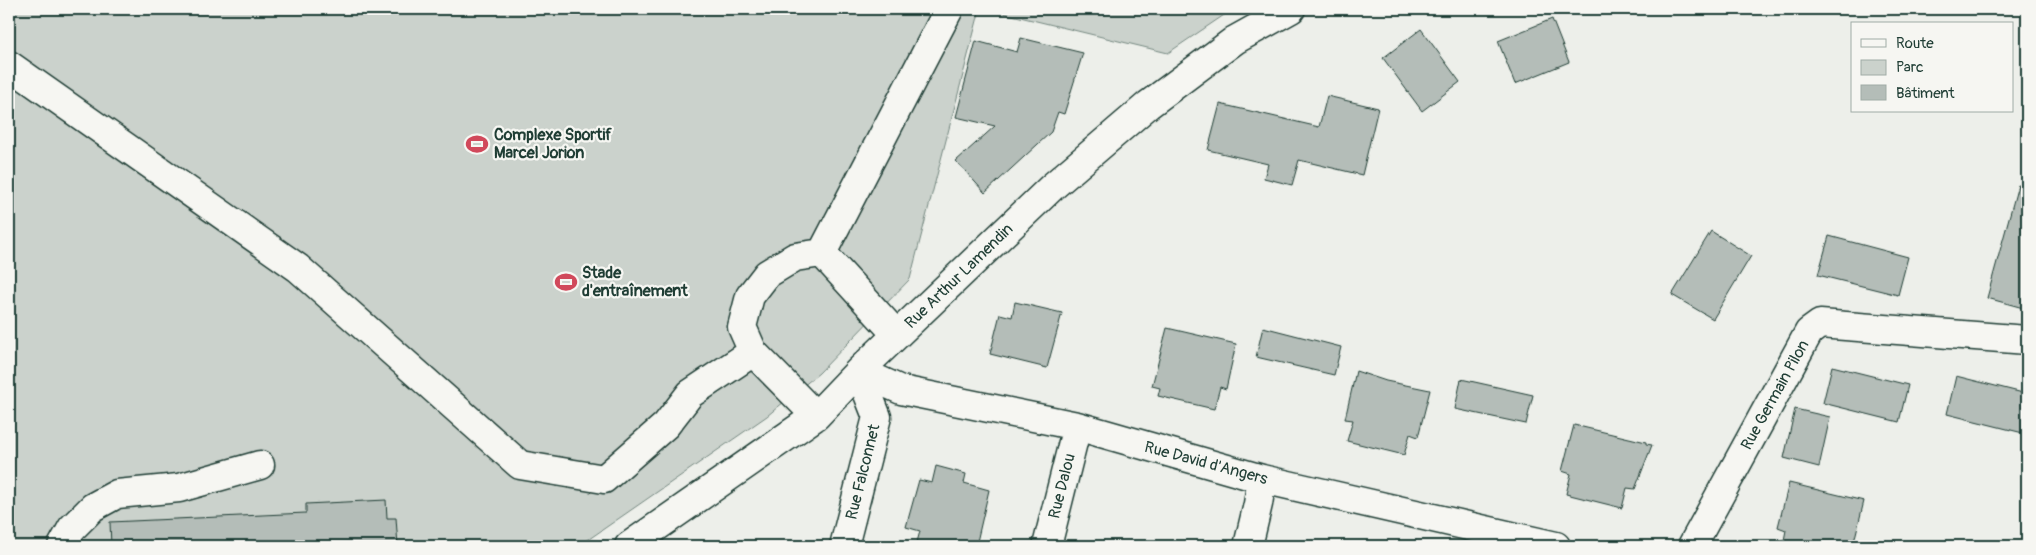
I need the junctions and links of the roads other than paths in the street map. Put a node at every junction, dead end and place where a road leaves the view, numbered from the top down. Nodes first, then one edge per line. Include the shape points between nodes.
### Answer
1 (949, 9) edge
2 (1291, 9) edge
3 (9, 64) edge
4 (822, 253) junction
5 (897, 335) junction
6 (2027, 340) edge
7 (753, 352) junction
8 (859, 371) junction
9 (816, 416) junction
10 (1077, 426) junction
11 (260, 465) dead end
12 (1262, 479) junction
13 (1467, 537) edge
14 (62, 546) edge
15 (628, 546) edge
16 (844, 546) edge
17 (1047, 546) edge
18 (1248, 546) edge
19 (1556, 546) edge
20 (1692, 546) edge

1 - 4 street
2 - 5 street, Rue Arthur Lamendin via 1235,40 1148,104 1052,187
3 - 7 street via 298,268 520,465 604,479 666,425 690,394
4 - 5 street
4 - 7 street via 795,257 768,274 750,296 742,327
5 - 8 street, Rue Arthur Lamendin
6 - 20 street, Rue Germain Pilon via 1820,324 1809,332
7 - 9 street
8 - 9 street, Rue Arthur Lamendin
8 - 10 street, Rue David d'Angers via 901,390
8 - 16 street, Rue Falconnet via 877,416
9 - 15 street, Rue Arthur Lamendin
10 - 12 street, Rue David d'Angers
10 - 17 street, Rue Dalou
11 - 14 street via 179,488 117,494 93,507 72,528
12 - 13 street, Rue David d'Angers
12 - 18 street
13 - 19 street, Rue David d'Angers

